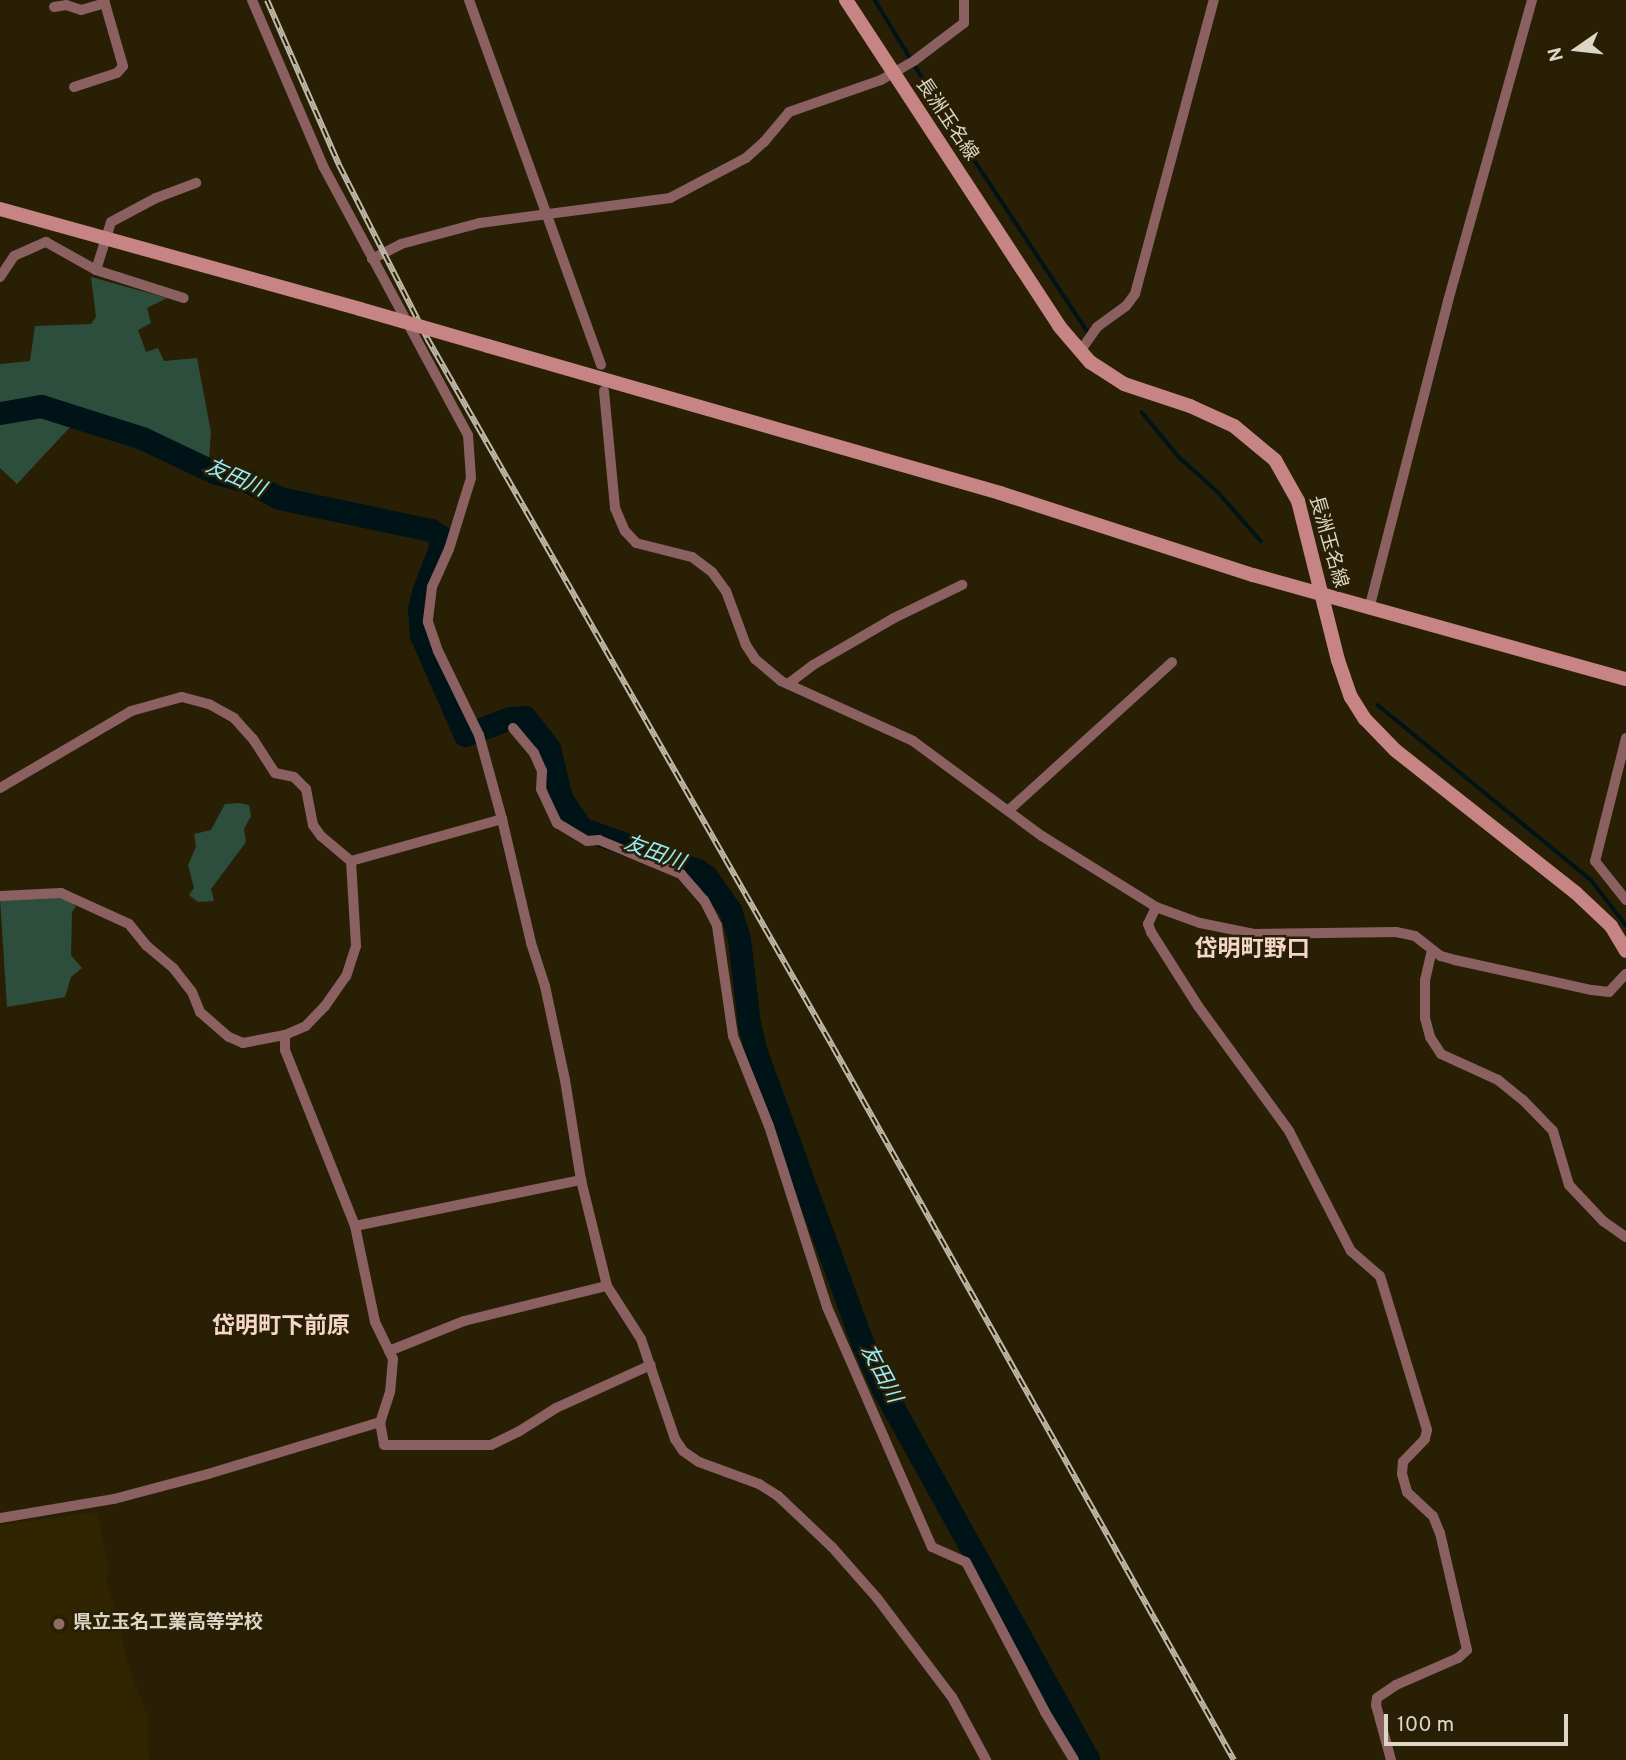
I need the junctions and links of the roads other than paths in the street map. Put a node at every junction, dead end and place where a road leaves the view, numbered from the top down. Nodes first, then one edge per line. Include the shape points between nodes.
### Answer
1 (252, 0) edge
2 (469, 0) edge
3 (846, 0) edge
4 (964, 0) edge
5 (1214, 0) edge
6 (1532, 0) edge
7 (105, 2) edge
8 (54, 7) dead end
9 (892, 74) junction
10 (74, 87) dead end
11 (196, 184) dead end
12 (0, 209) edge
13 (545, 214) junction
14 (104, 236) junction
15 (372, 259) junction
16 (96, 270) junction
17 (0, 277) edge
18 (184, 298) dead end
19 (1081, 351) junction
20 (601, 365) dead end
21 (604, 391) dead end
22 (962, 585) dead end
23 (1321, 593) junction
24 (1369, 609) junction
25 (1172, 662) dead end
26 (1626, 679) edge
27 (788, 684) junction
28 (513, 728) dead end
29 (1626, 738) edge
30 (0, 788) edge
31 (1009, 810) junction
32 (502, 818) junction
33 (351, 861) junction
34 (0, 896) edge
35 (1626, 900) edge
36 (1156, 907) junction
37 (1432, 950) junction
38 (1626, 951) edge
39 (1626, 974) edge
40 (285, 1035) junction
41 (581, 1180) junction
42 (355, 1226) junction
43 (1626, 1237) edge
44 (607, 1286) junction
45 (389, 1351) junction
46 (651, 1364) junction
47 (380, 1422) junction
48 (0, 1518) edge
49 (986, 1760) edge
50 (1074, 1760) edge
51 (1391, 1760) edge

1 - 15 street via 323,166
2 - 13 street
3 - 9 street, 長洲玉名線
4 - 9 street via 964,23
5 - 19 street via 1135,294 1097,327
6 - 24 street via 1448,300
7 - 8 street via 81,10
7 - 10 street via 123,66 117,73
9 - 13 street via 789,112 746,158 670,198
9 - 19 street, 長洲玉名線 via 1059,326
11 - 14 street via 156,198 111,222
12 - 14 street
13 - 15 street via 454,230 401,244
13 - 20 street
14 - 16 street
14 - 23 street, bridge via 1000,493
15 - 32 street via 468,435 471,478 432,587 429,622 477,732
16 - 17 street via 46,242 14,256
16 - 18 street
19 - 23 street, 長洲玉名線 via 1124,384 1234,426 1275,460 1298,501
21 - 27 street via 615,508 625,531 636,543 692,557 712,572 726,591 755,659
22 - 27 street via 894,618
23 - 24 street
23 - 38 street, 長洲玉名線 via 1338,660 1365,719 1395,750 1576,892 1611,926
24 - 26 street
25 - 31 street
27 - 31 street via 913,741
28 - 50 street via 534,753 542,771 541,789 557,822 587,841 599,840 681,874 704,900 717,926 733,1036 769,1126 833,1320 932,1547 966,1562
29 - 35 street via 1595,861
30 - 33 street via 131,711 183,697 234,718 275,773 294,778 306,789 313,825
31 - 36 street via 1042,836
32 - 33 street
32 - 41 street via 545,986
33 - 40 street via 356,946 346,976 306,1026
34 - 40 street via 61,892 129,924 146,946 174,969 192,992 200,1012 229,1037 243,1044
36 - 37 street via 1200,923 1254,934 1396,932 1415,936
36 - 51 street via 1148,924 1150,932 1289,1131 1351,1251 1380,1276 1427,1430 1425,1439 1403,1462 1402,1474 1406,1492 1433,1516 1440,1533 1467,1650 1377,1698
37 - 39 street via 1455,960 1592,990 1609,992
37 - 43 street via 1424,980 1424,1018 1441,1054 1498,1080 1522,1100 1553,1131 1569,1185 1603,1221
40 - 42 street via 285,1051
41 - 42 street
41 - 44 street
42 - 45 street via 375,1322
44 - 45 street via 464,1321
44 - 46 street via 641,1339
45 - 47 street via 393,1359 390,1392
46 - 47 street via 556,1408 491,1445 384,1445
46 - 49 street via 683,1451 778,1496 832,1546 944,1686
47 - 48 street via 114,1499

